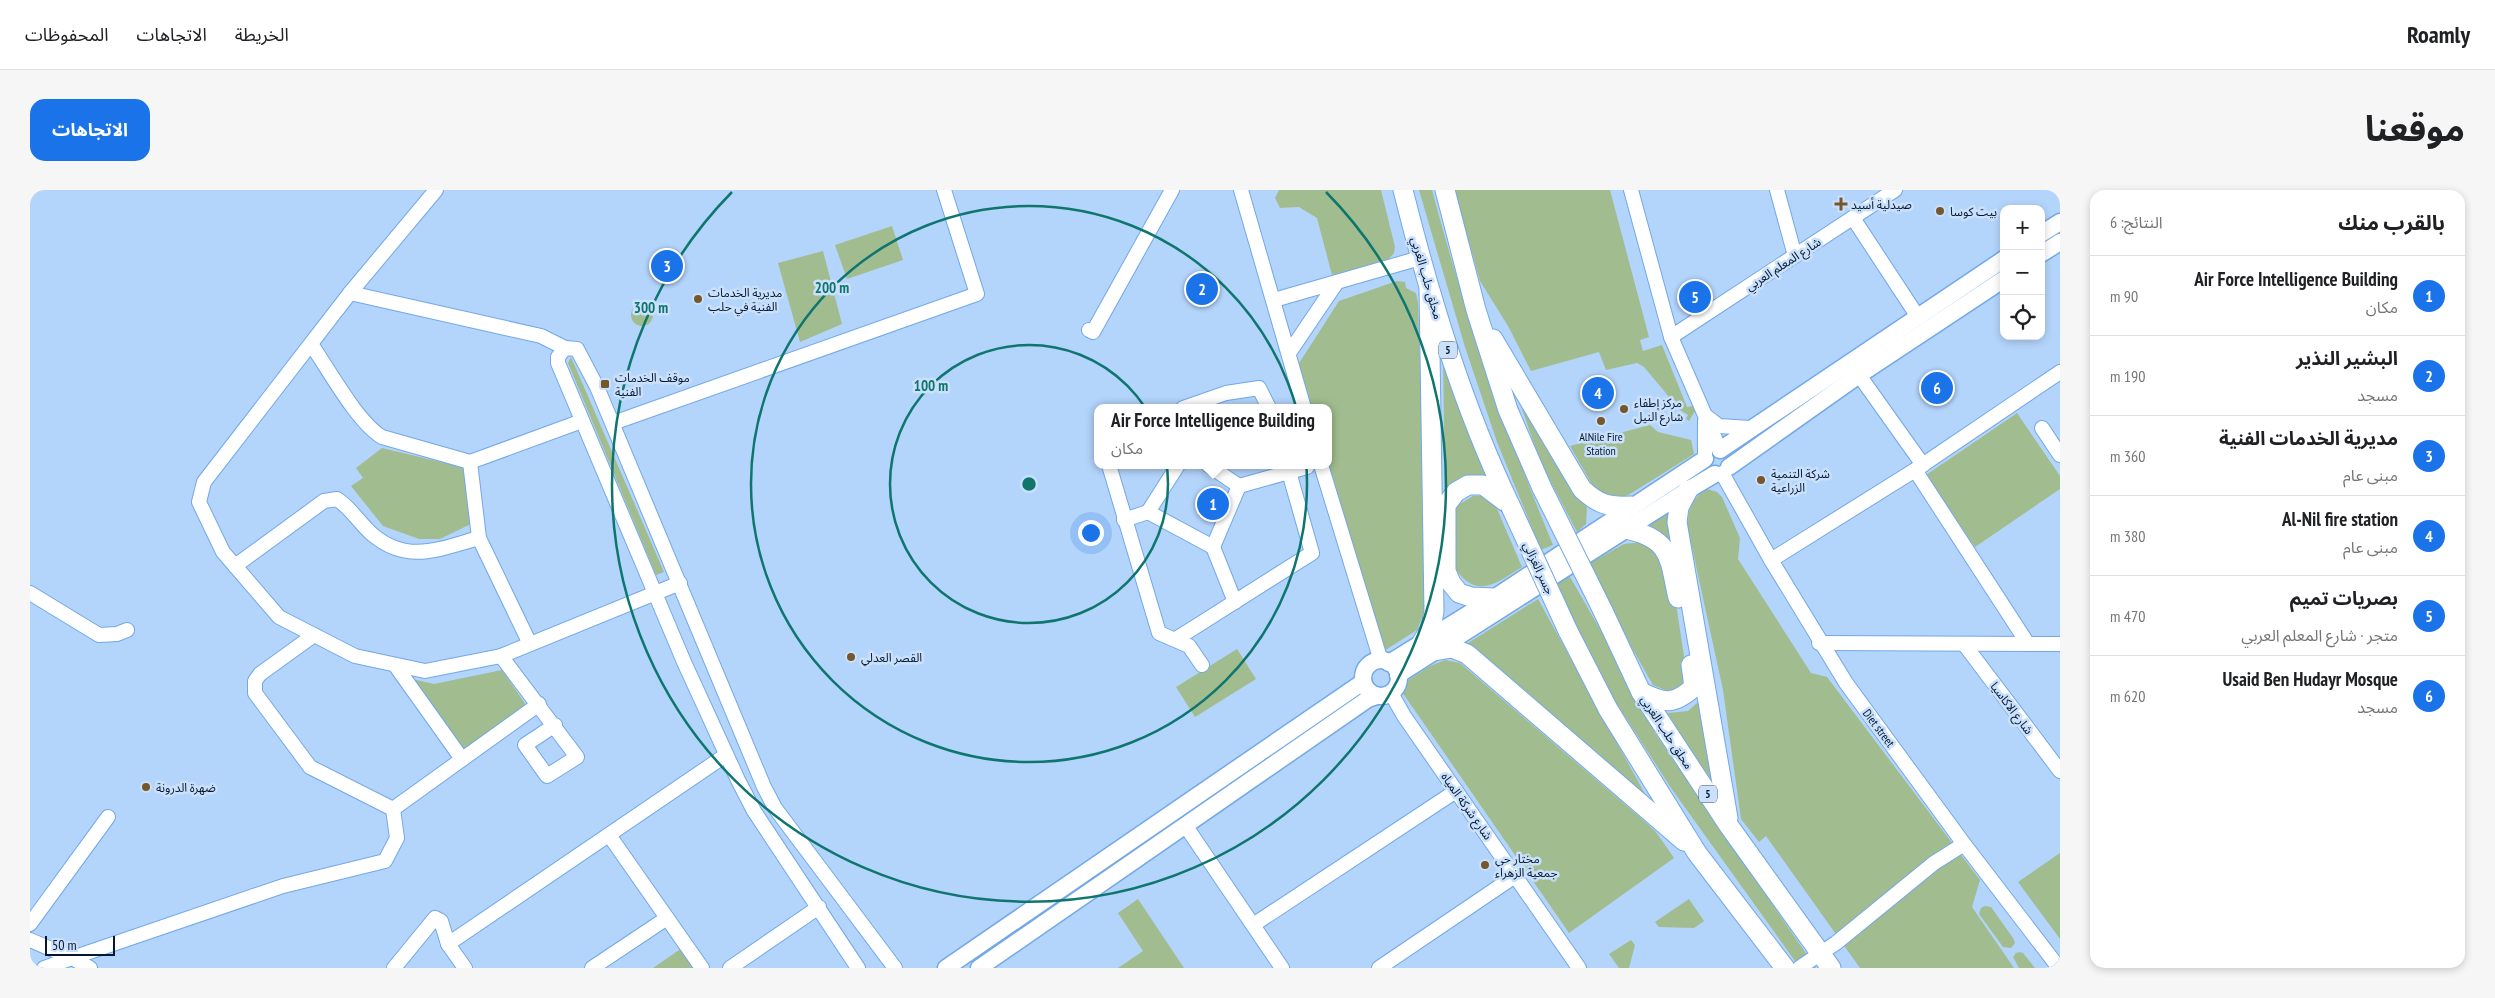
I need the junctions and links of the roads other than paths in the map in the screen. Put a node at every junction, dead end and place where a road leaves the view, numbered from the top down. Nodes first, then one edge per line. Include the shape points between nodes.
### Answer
1 (436, 190) edge
2 (944, 190) edge
3 (1172, 190) edge
4 (1241, 190) edge
5 (1403, 190) edge
6 (1445, 190) edge
7 (1631, 190) edge
8 (1777, 190) edge
9 (1895, 190) edge
10 (1853, 218) junction
11 (2060, 222) edge
12 (2045, 231) edge
13 (2060, 242) edge
14 (2045, 251) edge
15 (1795, 256) junction
16 (1420, 258) junction
17 (2000, 262) edge
18 (1337, 282) junction
19 (2000, 282) edge
20 (1430, 289) junction
21 (350, 294) junction
22 (1274, 300) junction
23 (1476, 310) junction
24 (1918, 316) junction
25 (1089, 330) dead end
26 (1671, 337) junction
27 (311, 344) junction
28 (565, 348) junction
29 (1289, 353) junction
30 (2060, 372) edge
31 (1859, 375) junction
32 (1194, 404) edge
33 (1267, 404) edge
34 (1303, 404) edge
35 (1705, 416) junction
36 (582, 421) junction
37 (613, 423) junction
38 (1750, 428) junction
39 (2042, 428) dead end
40 (1720, 450) junction
41 (2060, 454) edge
42 (1705, 459) junction
43 (470, 462) junction
44 (1919, 468) junction
45 (1110, 469) edge
46 (1175, 469) edge
47 (1214, 469) edge
48 (1288, 469) edge
49 (1315, 469) edge
50 (1722, 471) junction
51 (1239, 486) junction
52 (1688, 490) junction
53 (1510, 505) junction
54 (1631, 506) junction
55 (1148, 512) junction
56 (1124, 520) junction
57 (1626, 529) junction
58 (479, 538) junction
59 (1213, 547) junction
60 (1771, 560) junction
61 (235, 566) junction
62 (680, 584) junction
63 (30, 593) edge
64 (656, 593) junction
65 (1494, 598) junction
66 (1235, 602) junction
67 (127, 630) dead end
68 (314, 635) junction
69 (1176, 639) junction
70 (1819, 643) junction
71 (530, 644) junction
72 (1964, 644) junction
73 (2028, 644) junction
74 (2060, 644) edge
75 (1428, 646) junction
76 (501, 656) junction
77 (395, 665) junction
78 (1202, 665) dead end
79 (1390, 666) junction
80 (1364, 682) junction
81 (1641, 692) junction
82 (1384, 694) junction
83 (538, 704) junction
84 (555, 725) dead end
85 (726, 755) junction
86 (462, 759) junction
87 (2060, 771) edge
88 (1456, 791) junction
89 (393, 809) junction
90 (108, 817) dead end
91 (1185, 825) junction
92 (1729, 826) junction
93 (609, 835) junction
94 (1964, 844) junction
95 (1697, 852) junction
96 (1515, 876) junction
97 (819, 907) junction
98 (667, 918) junction
99 (30, 924) edge
100 (1253, 925) junction
101 (30, 940) edge
102 (448, 944) junction
103 (72, 958) junction
104 (1826, 960) edge
105 (598, 966) edge
106 (1572, 966) edge
107 (44, 968) edge
108 (90, 968) edge
109 (394, 968) edge
110 (465, 968) edge
111 (702, 968) edge
112 (730, 968) edge
113 (858, 968) edge
114 (894, 968) edge
115 (946, 968) edge
116 (979, 968) edge
117 (1282, 968) edge
118 (1380, 968) edge
119 (1785, 968) edge
120 (1799, 968) edge
121 (2059, 968) edge

1 - 21 street
2 - 37 street via 977,294
3 - 25 street via 1093,332
4 - 22 street
5 - 16 highway, محلق حلب الغربي / 5
6 - 23 highway, 5
7 - 26 street
8 - 15 street
9 - 10 street, شارع المعلم العربي
10 - 15 street, شارع المعلم العربي
10 - 24 street
11 - 12 main road
13 - 14 main road
15 - 26 street, شارع المعلم العربي
16 - 18 street
16 - 20 highway, محلق حلب الغربي / 5
17 - 24 main road
18 - 22 street
18 - 29 street
19 - 31 main road
20 - 53 highway, محلق حلب الغربي / 5 via 1453,367
20 - 75 highway via 1434,611
21 - 27 street
21 - 28 street via 541,336
22 - 29 street
23 - 54 highway via 1582,489 1593,500 1610,507
23 - 81 highway, محلق حلب الغربي / 5, bridge via 1508,410 1542,488
24 - 38 main road
26 - 35 street
27 - 43 street via 375,433
27 - 61 street via 204,482 199,502 223,552
28 - 36 street via 558,357 558,363
28 - 37 street via 577,349 583,356
29 - 34 street
30 - 44 street
31 - 44 street
31 - 50 main road
32 - 33 street via 1226,393 1259,388
35 - 38 street via 1719,426
35 - 40 street
35 - 42 street
36 - 43 street
36 - 64 street
37 - 62 street
38 - 40 main road
39 - 41 street
40 - 42 main road via 1709,452
40 - 50 main road via 1729,458
42 - 50 main road via 1706,467
42 - 54 main road
43 - 58 street
44 - 60 street
44 - 73 street
45 - 56 street
46 - 55 street
47 - 51 street
48 - 51 street
48 - 66 street via 1312,553
49 - 79 street
50 - 52 main road
50 - 60 street, Diet street
51 - 59 street
52 - 57 main road
52 - 92 highway via 1679,507 1677,522
53 - 65 highway via 1483,485 1468,484 1446,505 1446,570 1451,583 1459,593
53 - 95 highway, جسر الغزالي / 5, bridge via 1608,709
54 - 65 main road
55 - 56 street
55 - 59 street
56 - 69 street via 1159,633
57 - 75 main road
57 - 81 highway via 1644,533 1662,545 1669,555 1694,687 1680,699 1667,702
58 - 61 street via 409,553 391,547 372,534 341,502 331,498
58 - 71 street
59 - 66 street
60 - 70 street, Diet street
61 - 68 street via 279,617
62 - 64 street
62 - 114 street via 775,808
63 - 67 street via 99,635
64 - 71 street
64 - 85 street
65 - 75 main road
66 - 69 street
68 - 77 street via 355,656
68 - 89 street via 260,674 255,681 255,693 310,767
69 - 78 street via 1189,646
70 - 72 street
70 - 94 street, Diet street
71 - 76 street
72 - 73 street
72 - 87 street, شارع الاكاسيا
73 - 74 street
75 - 79 main road
75 - 95 highway via 1452,648 1467,654
76 - 77 street via 425,671
76 - 83 street
77 - 86 street
79 - 80 main road via 1367,667
79 - 82 main road via 1397,685
80 - 82 main road via 1368,691
80 - 115 main road
81 - 92 highway, محلق حلب الغربي / 5
82 - 88 street, شارع شركة المياه via 1404,716
82 - 91 main road via 1368,699
83 - 84 street
83 - 86 street
85 - 93 street
85 - 97 street via 754,811
86 - 89 street
88 - 96 street, شارع شركة المياه
88 - 100 street
89 - 103 street via 397,838 385,861 283,886
90 - 99 street
91 - 100 street
91 - 116 main road
92 - 104 highway, محلق حلب الغربي / 5
93 - 98 street
93 - 102 street
94 - 104 street via 1934,863 1873,914
94 - 121 street, Diet street
95 - 119 highway, 5
96 - 106 street, شارع شركة المياه
96 - 118 street
97 - 112 street
97 - 113 street
98 - 105 street
98 - 111 street
100 - 117 street
101 - 103 street
102 - 109 street via 441,921 435,918
102 - 110 street
103 - 107 street
103 - 108 street
104 - 120 street

